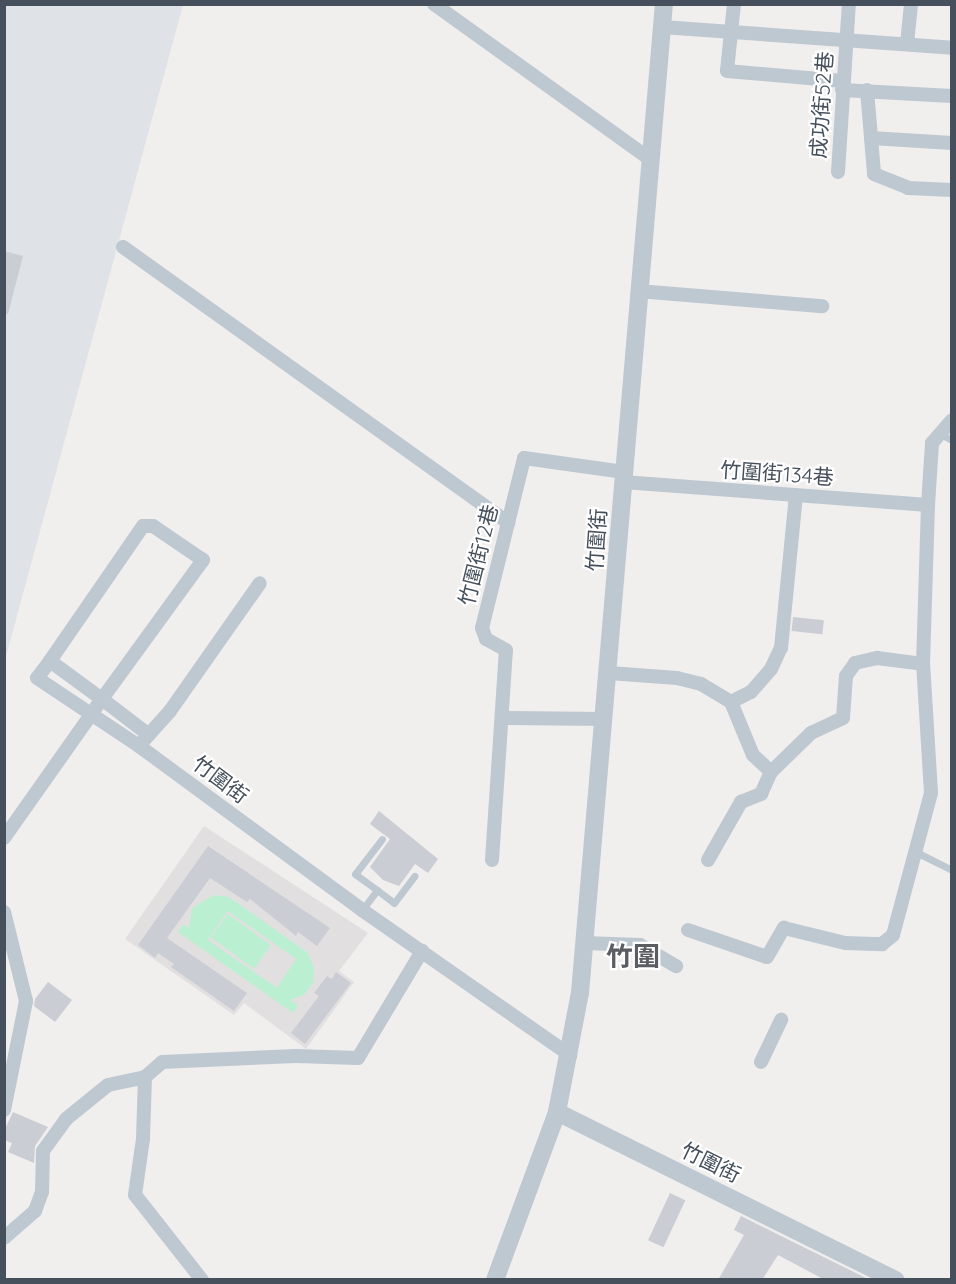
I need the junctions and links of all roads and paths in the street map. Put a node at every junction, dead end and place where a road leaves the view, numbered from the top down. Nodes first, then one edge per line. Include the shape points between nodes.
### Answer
1 (434, 4) edge
2 (664, 4) edge
3 (734, 4) edge
4 (849, 4) edge
5 (911, 4) edge
6 (662, 27) junction
7 (732, 32) junction
8 (846, 40) junction
9 (907, 44) junction
10 (951, 48) edge
11 (842, 85) junction
12 (867, 90) junction
13 (951, 96) edge
14 (871, 138) junction
15 (951, 143) edge
16 (648, 158) junction
17 (837, 172) dead end
18 (951, 190) edge
19 (123, 247) dead end
20 (638, 291) junction
21 (822, 306) dead end
22 (951, 420) edge
23 (937, 433) junction
24 (951, 440) edge
25 (623, 477) junction
26 (796, 496) junction
27 (928, 505) junction
28 (508, 523) junction
29 (260, 583) dead end
30 (50, 661) junction
31 (923, 664) junction
32 (609, 673) junction
33 (102, 699) junction
34 (731, 702) junction
35 (90, 716) junction
36 (502, 718) junction
37 (605, 719) junction
38 (149, 735) junction
39 (139, 746) junction
40 (771, 772) junction
41 (4, 838) edge
42 (382, 839) dead end
43 (916, 852) junction
44 (492, 860) dead end
45 (708, 860) dead end
46 (951, 870) edge
47 (414, 876) dead end
48 (377, 890) junction
49 (362, 910) junction
50 (4, 912) edge
51 (688, 930) dead end
52 (585, 943) junction
53 (422, 951) junction
54 (676, 966) dead end
55 (781, 1020) dead end
56 (570, 1056) junction
57 (760, 1062) dead end
58 (145, 1077) junction
59 (4, 1110) edge
60 (557, 1112) junction
61 (4, 1238) edge
62 (202, 1280) edge
63 (495, 1280) edge
64 (896, 1280) edge

1 - 16 street
2 - 6 street, 竹圍街
3 - 7 street
4 - 8 street, 成功街52巷
5 - 9 street
6 - 7 street
6 - 16 street, 竹圍街
7 - 8 street
7 - 11 street via 727,70
8 - 9 street
8 - 11 street, 成功街52巷
9 - 10 street
11 - 12 street
11 - 17 street, 成功街52巷
12 - 13 street
12 - 14 street
14 - 15 street
14 - 18 street via 874,174 908,188
16 - 20 street, 竹圍街
19 - 28 street
20 - 21 street
20 - 25 street, 竹圍街
22 - 23 street
23 - 24 lane
23 - 27 street via 932,443
25 - 26 street, 竹圍街134巷
25 - 28 street, 竹圍街12巷 via 524,458
25 - 32 street, 竹圍街
26 - 27 street, 竹圍街134巷
26 - 34 street via 781,648 771,669 751,692
27 - 31 street
28 - 36 street, 竹圍街12巷 via 482,628 486,639 506,650
29 - 38 street
30 - 33 street
30 - 33 street via 143,526 153,526 203,560
30 - 35 street, 竹圍街 via 37,678
31 - 40 street via 877,658 855,663 846,676 843,718 811,733
31 - 43 street via 931,793
32 - 34 street via 677,678 701,684
32 - 37 street, 竹圍街
33 - 35 street
33 - 38 street
34 - 40 street via 753,754
35 - 39 street, 竹圍街
35 - 41 street
36 - 37 street
36 - 44 street, 竹圍街12巷
37 - 52 street, 竹圍街
38 - 39 street
39 - 49 street, 竹圍街
40 - 45 street via 761,794 741,802
42 - 48 lane via 356,874
43 - 46 lane
43 - 51 street via 893,935 882,944 845,943 784,928 767,957
47 - 48 lane via 394,903
48 - 49 lane
49 - 53 street, 竹圍街
50 - 59 street via 26,1000
52 - 54 street via 640,945
52 - 56 street, 竹圍街
53 - 56 street, 竹圍街
53 - 58 street via 358,1058 296,1056 162,1062
55 - 57 street
56 - 60 street, 竹圍街
58 - 61 street via 108,1085 66,1119 43,1151 42,1192 35,1211
58 - 62 street via 143,1139 135,1196
60 - 63 street
60 - 64 street, 竹圍街

